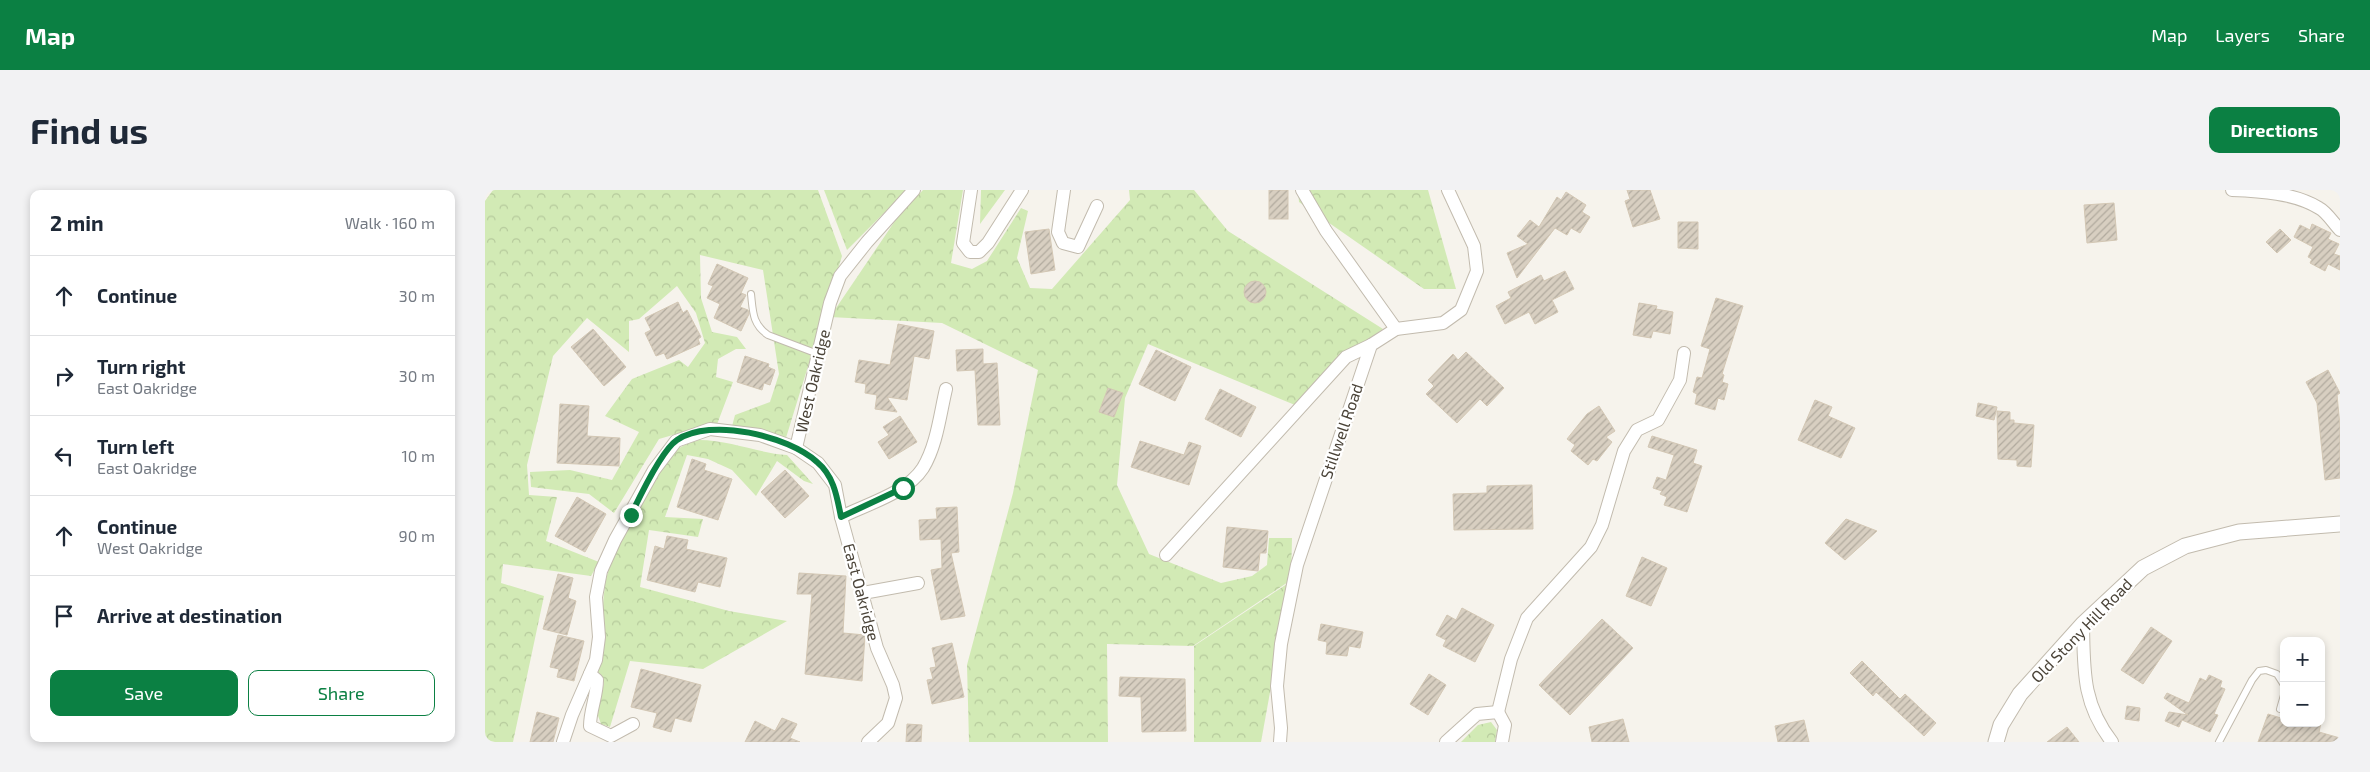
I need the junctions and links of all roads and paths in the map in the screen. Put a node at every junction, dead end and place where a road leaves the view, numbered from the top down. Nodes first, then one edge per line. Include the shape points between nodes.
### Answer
1 (914, 190) edge
2 (971, 190) edge
3 (1022, 190) edge
4 (1064, 190) edge
5 (1302, 190) edge
6 (1449, 190) edge
7 (2232, 190) edge
8 (1097, 206) dead end
9 (2340, 230) edge
10 (751, 294) dead end
11 (1396, 329) junction
12 (1371, 345) junction
13 (1684, 353) dead end
14 (818, 354) junction
15 (946, 389) dead end
16 (796, 448) junction
17 (841, 517) junction
18 (2340, 524) edge
19 (1166, 555) dead end
20 (919, 583) dead end
21 (863, 593) junction
22 (2083, 624) junction
23 (590, 674) junction
24 (2282, 682) edge
25 (1498, 712) junction
26 (633, 724) dead end
27 (563, 742) edge
28 (868, 742) edge
29 (1280, 742) edge
30 (1446, 742) edge
31 (1502, 742) edge
32 (1996, 742) edge
33 (2111, 742) edge
34 (2219, 742) edge

1 - 14 street, West Oakridge via 840,276
2 - 3 street via 963,243 970,252 979,252 988,243
4 - 8 street via 1058,232 1063,243 1078,248
5 - 11 street via 1325,231
6 - 11 street via 1473,246 1477,271 1470,291 1461,310 1443,323
7 - 9 street via 2257,191 2307,202 2321,208
10 - 14 lane via 753,317 761,330
11 - 12 street
12 - 19 street via 1346,357
12 - 29 street, Stillwell Road via 1297,565 1281,644 1277,686
13 - 25 street via 1680,380 1658,420 1637,430 1624,450 1602,525 1591,547 1527,618 1511,659
14 - 16 street, West Oakridge
15 - 17 street via 934,440 923,468 903,488
16 - 17 street, East Oakridge via 818,462 835,485
16 - 23 street, West Oakridge via 760,435 710,429 676,441 654,470 601,571 596,597 599,637 596,660
17 - 21 street, East Oakridge
18 - 22 street, Old Stony Hill Road via 2239,532 2185,546 2143,568
20 - 21 street
21 - 28 street, East Oakridge via 877,648 896,698 888,723
22 - 32 street, Old Stony Hill Road via 2021,694 2001,725
22 - 33 street via 2085,684 2101,728
23 - 26 street via 597,680 590,726 611,736
23 - 27 street, West Oakridge
24 - 34 lane via 2277,674 2259,671 2251,680
25 - 30 street via 1477,714
25 - 31 street via 1505,725

